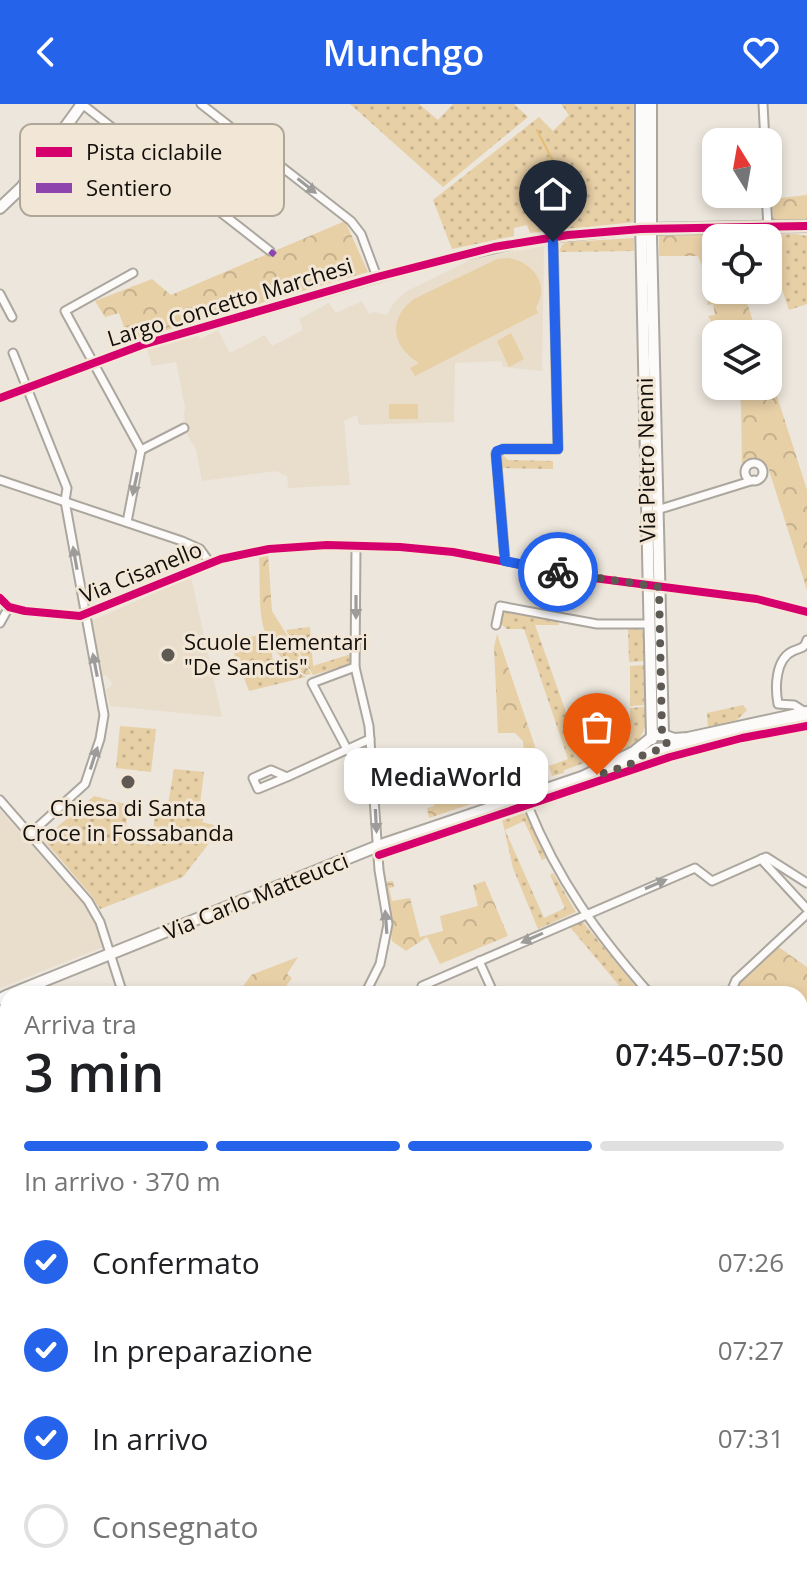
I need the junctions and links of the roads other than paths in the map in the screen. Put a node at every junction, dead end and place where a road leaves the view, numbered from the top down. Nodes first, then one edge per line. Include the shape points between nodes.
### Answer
1 (82, 104) edge
2 (201, 104) edge
3 (641, 104) edge
4 (651, 104) edge
5 (763, 104) edge
6 (68, 124) edge
7 (108, 124) edge
8 (227, 124) edge
9 (764, 128) edge
10 (284, 169) edge
11 (20, 189) edge
12 (1, 205) edge
13 (225, 216) edge
14 (807, 226) edge
15 (782, 227) edge
16 (702, 228) edge
17 (646, 229) junction
18 (553, 237) junction
19 (270, 251) dead end
20 (133, 273) dead end
21 (377, 277) junction
22 (0, 294) edge
23 (12, 317) dead end
24 (13, 353) dead end
25 (93, 362) junction
26 (28, 387) junction
27 (0, 398) edge
28 (184, 428) dead end
29 (141, 450) junction
30 (0, 480) edge
31 (754, 480) dead end
32 (65, 501) junction
33 (657, 510) junction
34 (127, 522) junction
35 (356, 546) junction
36 (505, 561) junction
37 (210, 563) junction
38 (654, 587) junction
39 (0, 598) edge
40 (9, 607) junction
41 (807, 612) edge
42 (85, 615) junction
43 (0, 623) edge
44 (650, 624) junction
45 (496, 625) dead end
46 (807, 640) edge
47 (355, 667) junction
48 (806, 715) edge
49 (370, 739) junction
50 (659, 741) junction
51 (348, 751) junction
52 (287, 777) dead end
53 (529, 795) junction
54 (0, 800) edge
55 (31, 833) junction
56 (378, 846) junction
57 (761, 859) junction
58 (807, 883) edge
59 (807, 912) edge
60 (585, 915) junction
61 (111, 954) junction
62 (479, 961) junction
63 (32, 986) edge
64 (121, 986) edge
65 (369, 986) edge
66 (422, 986) dead end
67 (490, 986) edge
68 (643, 986) edge
69 (733, 986) edge

1 - 6 main road
1 - 7 street
2 -> 8 street
3 - 17 main road
4 - 17 main road
5 - 9 street
10 -> 21 street via 351,221
11 - 12 main road
13 - 19 street
14 - 15 main road
16 - 17 main road
17 - 18 street, Largo Concetto Marchesi
17 - 33 main road, Via Pietro Nenni
17 - 38 main road, Via Pietro Nenni
18 - 21 street, Largo Concetto Marchesi
18 - 36 street via 558,449 500,450 496,455
20 - 25 street via 65,311
21 - 25 street, Largo Concetto Marchesi
22 - 23 street
24 - 26 street
25 - 26 street, Largo Concetto Marchesi
25 - 29 street
26 - 27 street, Largo Concetto Marchesi
26 - 32 street via 67,488
28 - 29 street
29 -> 34 street
30 - 32 street
31 - 33 street
32 - 34 street
42 -> 32 street
33 - 38 main road, Via Pietro Nenni
34 - 37 street via 192,545
35 - 36 street, Via Cisanello
35 - 37 street, Via Cisanello via 269,549
35 -> 47 street
36 - 38 street, Via Cisanello
37 - 42 street, Via Cisanello
38 - 41 street, Via Cisanello via 757,599
38 - 44 main road, Via Pietro Nenni
38 - 50 main road, Via Pietro Nenni
39 - 40 street
40 - 42 street, Via Cisanello
40 - 43 street
55 -> 42 street via 85,784 100,739 104,715
44 - 45 street via 597,624 500,606
44 - 50 main road, Via Pietro Nenni
46 - 48 street via 789,654 776,680 778,704 794,705
47 - 49 street
47 - 51 street via 312,683
48 - 50 main road, Via Carlo Matteucci
49 - 51 street
49 -> 56 street
50 - 53 main road, Via Carlo Matteucci via 623,767
51 - 52 street
53 - 56 main road, Via Carlo Matteucci
53 - 60 street via 555,867
54 - 55 street
55 - 61 street via 88,901
56 - 61 main road, Via Carlo Matteucci
65 -> 56 street via 388,935
57 - 58 street via 766,857
57 - 59 street
60 -> 57 street via 695,868 712,881
59 - 69 street
60 -> 62 street
60 - 68 street
61 - 63 main road, Via Carlo Matteucci
61 - 64 street
62 - 66 street
62 - 67 street

